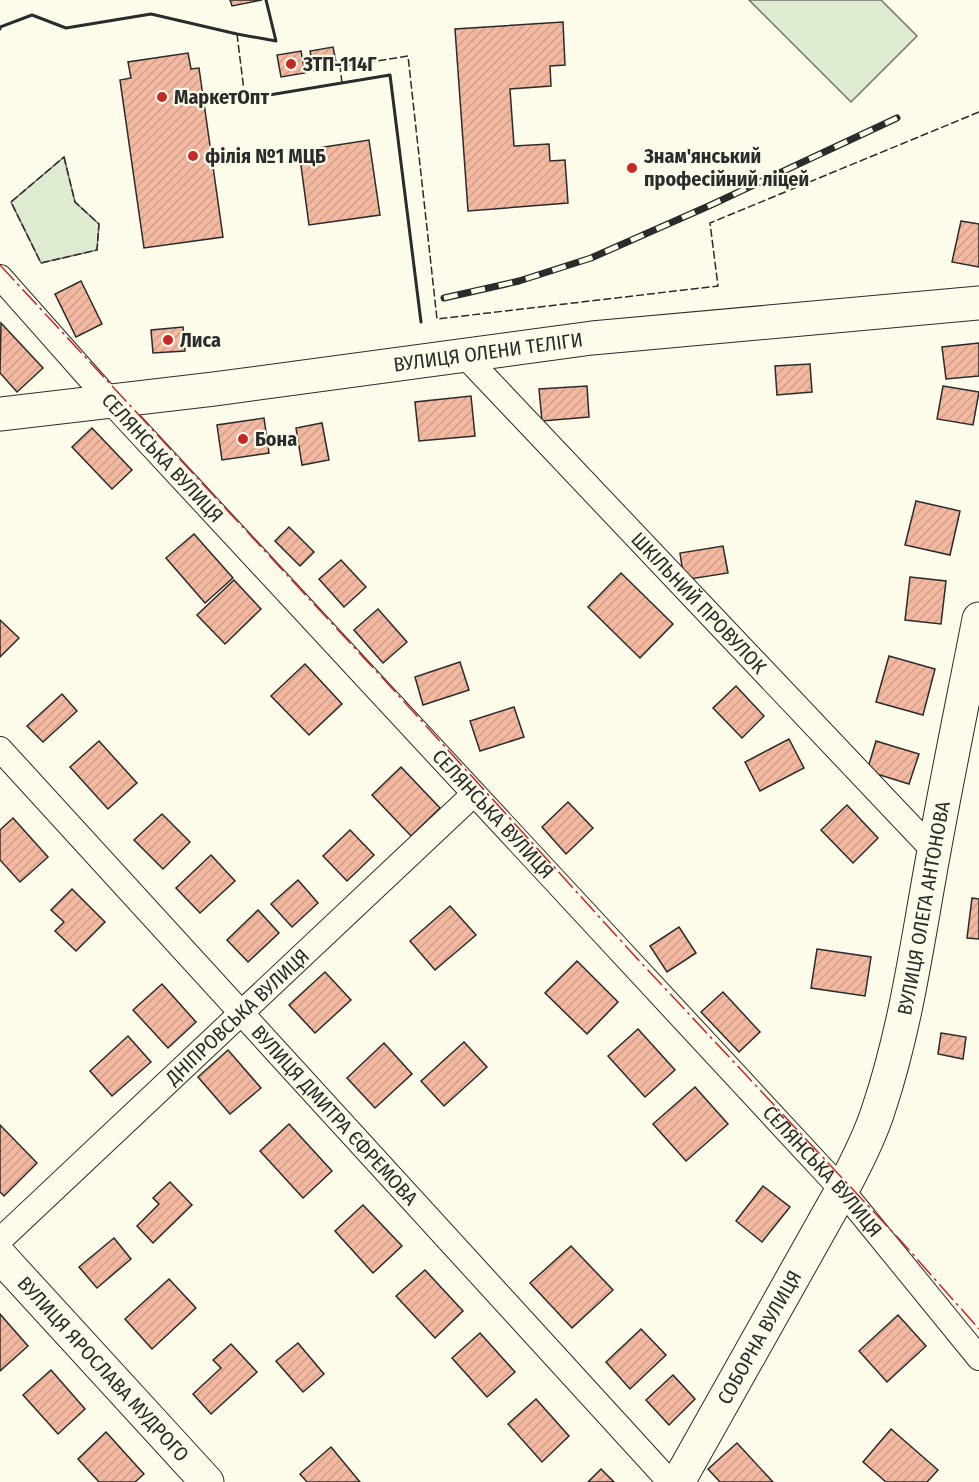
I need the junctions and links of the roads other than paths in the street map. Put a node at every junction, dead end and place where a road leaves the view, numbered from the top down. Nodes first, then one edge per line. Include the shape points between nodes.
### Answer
1 (0, 277) edge
2 (979, 303) edge
3 (465, 356) junction
4 (110, 401) junction
5 (0, 414) edge
6 (979, 619) edge
7 (0, 749) edge
8 (474, 794) junction
9 (933, 851) junction
10 (240, 1012) junction
11 (842, 1191) junction
12 (0, 1240) edge
13 (0, 1256) edge
14 (979, 1358) edge
15 (207, 1482) edge
16 (670, 1482) edge
17 (678, 1482) edge

1 - 4 street, СЕЛЯНСЬКА ВУЛИЦЯ
2 - 3 street, ВУЛИЦЯ ОЛЕНИ ТЕЛІГИ via 591,338
3 - 4 street, ВУЛИЦЯ ОЛЕНИ ТЕЛІГИ
3 - 9 street, ШКІЛЬНИЙ ПРОВУЛОК
4 - 5 street, ВУЛИЦЯ ОЛЕНИ ТЕЛІГИ
4 - 8 street, СЕЛЯНСЬКА ВУЛИЦЯ
6 - 9 street, ВУЛИЦЯ ОЛЕГА АНТОНОВА
7 - 10 street, ВУЛИЦЯ ДМИТРА ЄФРЕМОВА
8 - 10 street, ДНІПРОВСЬКА ВУЛИЦЯ
8 - 11 street, СЕЛЯНСЬКА ВУЛИЦЯ
9 - 11 street, ВУЛИЦЯ ОЛЕГА АНТОНОВА via 891,1068 867,1140
10 - 12 street, ДНІПРОВСЬКА ВУЛИЦЯ
10 - 16 street, ВУЛИЦЯ ДМИТРА ЄФРЕМОВА
11 - 14 street, СЕЛЯНСЬКА ВУЛИЦЯ
11 - 17 street, СОБОРНА ВУЛИЦЯ
13 - 15 street, ВУЛИЦЯ ЯРОСЛАВА МУДРОГО

